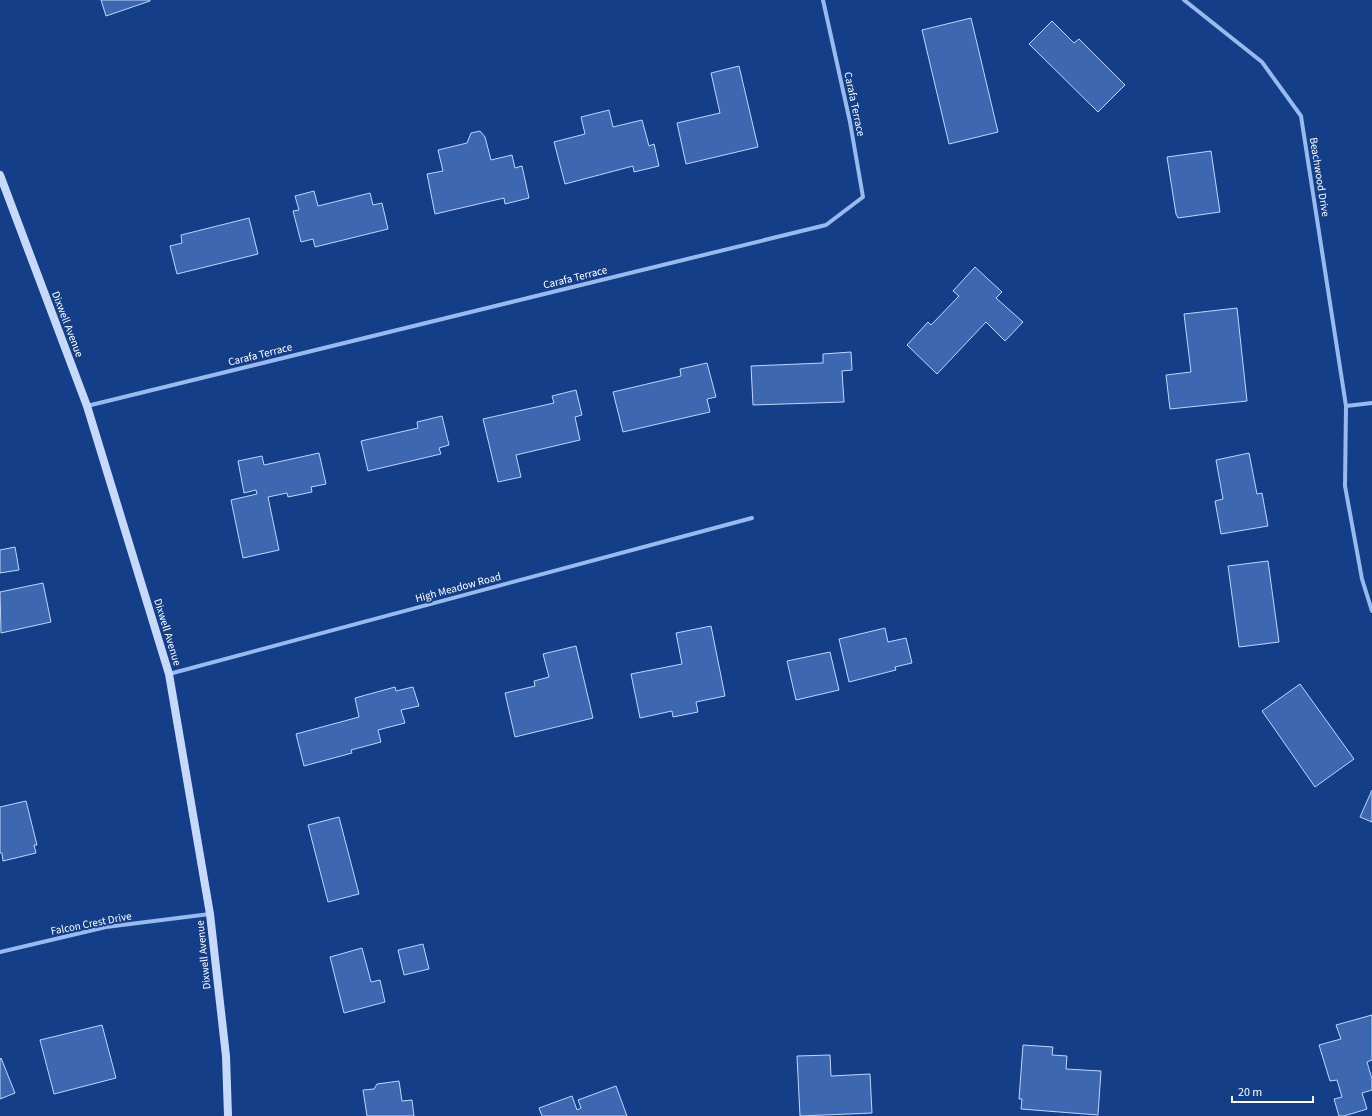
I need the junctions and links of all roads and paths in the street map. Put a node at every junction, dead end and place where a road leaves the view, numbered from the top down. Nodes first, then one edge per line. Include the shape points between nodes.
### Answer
1 (823, 0) edge
2 (1184, 0) edge
3 (0, 175) edge
4 (1372, 403) edge
5 (87, 406) junction
6 (1346, 406) junction
7 (752, 518) dead end
8 (1372, 610) edge
9 (169, 674) junction
10 (210, 914) junction
11 (0, 952) edge
12 (228, 1116) edge

1 - 5 street, Carafa Terrace via 864,197 826,225
2 - 6 street, Beachwood Drive via 1262,62 1301,116
3 - 5 main road, Dixwell Avenue
4 - 6 street
5 - 9 main road, Dixwell Avenue
6 - 8 street, Beachwood Drive via 1345,486 1362,579
7 - 9 street, High Meadow Road
9 - 10 main road, Dixwell Avenue
10 - 11 street, Falcon Crest Drive via 106,927
10 - 12 main road, Dixwell Avenue via 226,1056

